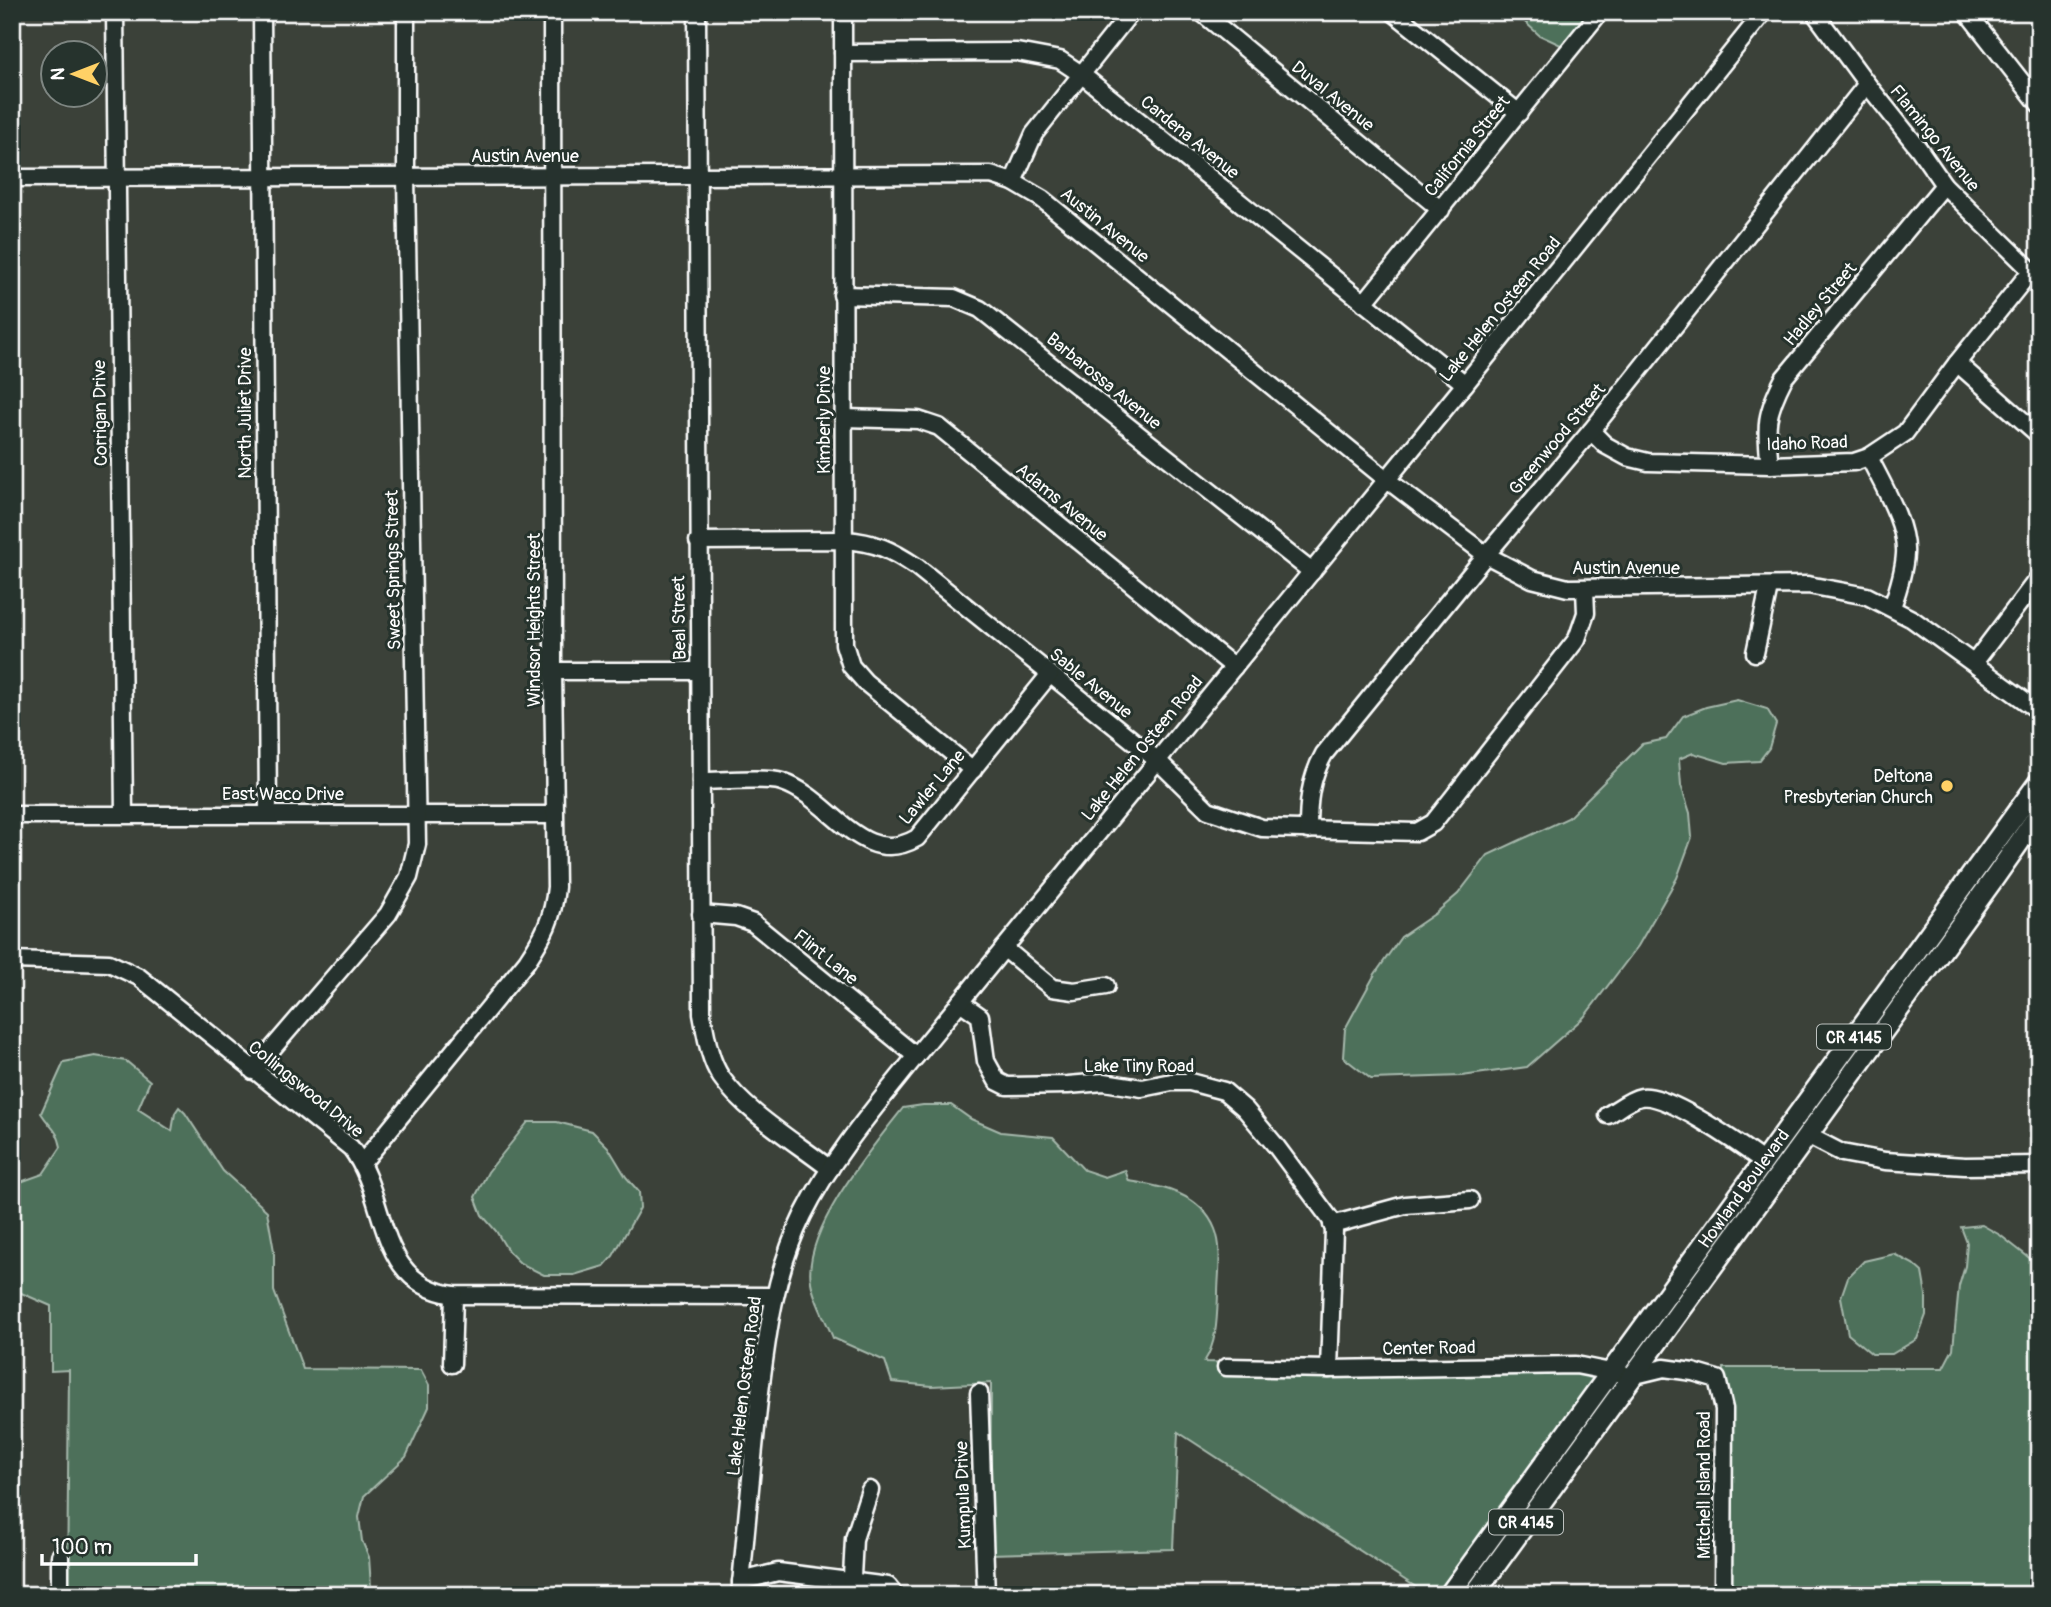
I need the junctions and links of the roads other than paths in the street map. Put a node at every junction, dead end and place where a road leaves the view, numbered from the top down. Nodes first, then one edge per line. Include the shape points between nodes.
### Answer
1 (115, 12) edge
2 (262, 12) edge
3 (406, 12) edge
4 (552, 12) edge
5 (696, 12) edge
6 (843, 12) edge
7 (1131, 12) edge
8 (1201, 12) edge
9 (1393, 12) edge
10 (1600, 12) edge
11 (1764, 12) edge
12 (1814, 12) edge
13 (1967, 12) edge
14 (843, 53) junction
15 (1081, 74) junction
16 (1867, 85) junction
17 (2039, 104) edge
18 (1519, 113) junction
19 (553, 175) junction
20 (844, 175) junction
21 (263, 176) junction
22 (406, 176) junction
23 (116, 177) junction
24 (697, 177) junction
25 (12, 178) edge
26 (1013, 181) junction
27 (1944, 185) junction
28 (1441, 209) junction
29 (2035, 274) edge
30 (842, 295) junction
31 (1364, 303) junction
32 (1957, 363) junction
33 (1465, 384) junction
34 (844, 418) junction
35 (1591, 431) junction
36 (2039, 435) edge
37 (1869, 457) junction
38 (1770, 465) junction
39 (1386, 479) junction
40 (844, 540) junction
41 (698, 541) junction
42 (1486, 555) junction
43 (1311, 572) junction
44 (2039, 577) edge
45 (1769, 587) junction
46 (1585, 589) junction
47 (1892, 607) junction
48 (1755, 653) dead end
49 (1974, 663) junction
50 (1234, 667) junction
51 (553, 671) junction
52 (699, 671) junction
53 (1050, 674) junction
54 (2039, 711) edge
55 (1157, 760) junction
56 (973, 770) junction
57 (701, 781) junction
58 (2039, 782) edge
59 (124, 814) junction
60 (268, 814) junction
61 (417, 814) junction
62 (2039, 814) edge
63 (12, 815) edge
64 (554, 815) junction
65 (1308, 831) junction
66 (701, 914) junction
67 (1003, 948) junction
68 (12, 960) edge
69 (1106, 986) dead end
70 (960, 1002) junction
71 (916, 1056) junction
72 (253, 1071) junction
73 (1608, 1115) dead end
74 (1807, 1135) junction
75 (1764, 1162) junction
76 (363, 1163) junction
77 (2039, 1165) edge
78 (831, 1169) junction
79 (1470, 1199) dead end
80 (1332, 1225) junction
81 (454, 1295) junction
82 (773, 1296) junction
83 (452, 1364) dead end
84 (1226, 1367) dead end
85 (1329, 1369) junction
86 (1611, 1372) junction
87 (1632, 1376) junction
88 (979, 1393) dead end
89 (870, 1490) dead end
90 (60, 1556) dead end
91 (851, 1587) edge
92 (741, 1588) edge
93 (60, 1595) edge
94 (895, 1595) edge
95 (986, 1595) edge
96 (1449, 1595) edge
97 (1474, 1595) edge
98 (1723, 1595) edge

1 - 23 street, Corrigan Drive
2 - 21 street, North Juliet Drive
3 - 22 street, Sweet Springs Street
4 - 19 street, Windsor Heights Street
5 - 24 street, Beal Street
6 - 14 street, Kimberly Drive
7 - 15 street
8 - 28 street, Duval Avenue
9 - 18 street
10 - 18 street, California Street
11 - 33 street, Lake Helen Osteen Road
12 - 16 street, Flamingo Avenue
13 - 17 street
14 - 15 street, Cardena Avenue via 1017,52 1060,60
14 - 20 street, Kimberly Drive
15 - 26 street via 1034,134
15 - 31 street, Cardena Avenue
16 - 27 street, Flamingo Avenue
16 - 35 street, Greenwood Street
18 - 28 street, California Street
19 - 22 street, Austin Avenue
19 - 24 street, Austin Avenue
19 - 51 street, Windsor Heights Street
20 - 24 street, Austin Avenue
20 - 26 street, Austin Avenue via 991,175
20 - 30 street, Kimberly Drive
21 - 22 street, Austin Avenue
21 - 23 street, Austin Avenue
21 - 60 street, North Juliet Drive
22 - 61 street, Sweet Springs Street
23 - 25 street, Austin Avenue
23 - 59 street, Corrigan Drive
24 - 41 street, Beal Street
26 - 39 street, Austin Avenue via 1042,199
27 - 29 street, Flamingo Avenue
27 - 38 street, Hadley Street via 1784,378 1765,429
28 - 31 street, California Street
29 - 32 street, Idaho Road
30 - 34 street, Kimberly Drive
30 - 43 street, Barbarossa Avenue via 954,298 980,309
31 - 33 street, Cardena Avenue
32 - 36 street
32 - 37 street, Idaho Road via 1905,433
33 - 39 street, Lake Helen Osteen Road
34 - 40 street, Kimberly Drive
34 - 50 street, Adams Avenue via 918,420 939,427
35 - 38 street, Idaho Road via 1627,457 1648,462
35 - 42 street, Greenwood Street
37 - 38 street, Idaho Road via 1854,462
37 - 47 street via 1902,530 1905,552
39 - 42 street, Austin Avenue
39 - 43 street, Lake Helen Osteen Road
40 - 41 street, Sable Avenue
40 - 53 street, Sable Avenue via 892,550
40 - 56 street, Kimberly Drive via 845,643 851,666
41 - 52 street, Beal Street
42 - 46 street, Austin Avenue via 1532,579
42 - 65 street, Greenwood Street via 1324,754 1308,799
43 - 50 street, Lake Helen Osteen Road
44 - 49 street
45 - 46 street, Austin Avenue
45 - 47 street, Austin Avenue via 1833,589
45 - 48 street
46 - 65 street, Sable Avenue via 1586,613 1577,639 1433,822 1417,832
47 - 49 street, Austin Avenue
49 - 54 street, Austin Avenue
50 - 55 street, Lake Helen Osteen Road
51 - 52 street
51 - 64 street, Windsor Heights Street
52 - 57 street, Beal Street
53 - 55 street, Sable Avenue
53 - 56 street, Lawler Lane
55 - 65 street, Sable Avenue via 1208,810 1262,828
55 - 67 street, Lake Helen Osteen Road
56 - 57 street, Lawler Lane via 917,838 905,845 879,847 860,838 805,791 779,781
57 - 66 street, Beal Street
58 - 75 main road, Howland Boulevard / CR 4145
59 - 60 street, East Waco Drive
59 - 63 street, East Waco Drive
60 - 61 street, East Waco Drive
61 - 64 street, East Waco Drive
61 - 72 street, Sweet Springs Street via 417,844 409,877 388,914
62 - 74 main road, Howland Boulevard / CR 4145
64 - 76 street, Windsor Heights Street via 556,887 547,930 527,961
66 - 71 street, Flint Lane via 753,923
66 - 78 street, Beal Street via 702,1014 720,1076 739,1099
67 - 69 street via 1052,988 1074,991
67 - 70 street, Lake Helen Osteen Road
68 - 72 street, Collingswood Drive via 109,963 139,977
70 - 71 street, Lake Helen Osteen Road
70 - 80 street, Lake Tiny Road via 981,1016 986,1061 997,1081 1007,1086 1104,1082 1142,1088 1190,1082 1224,1091 1276,1146
71 - 78 street, Lake Helen Osteen Road
72 - 76 street, Collingswood Drive via 351,1148
73 - 75 street via 1640,1097 1654,1096
74 - 77 street via 1842,1153 1885,1161
74 - 87 main road, Howland Boulevard / CR 4145
75 - 86 main road, Howland Boulevard / CR 4145
76 - 81 street, Collingswood Drive via 395,1258 425,1287
78 - 82 street, Lake Helen Osteen Road via 803,1215
79 - 80 street via 1405,1205
80 - 85 street
81 - 82 street, Collingswood Drive
81 - 83 street
82 - 92 street, Lake Helen Osteen Road
84 - 85 street, Center Road
85 - 86 street, Center Road via 1576,1365
86 - 87 street, Center Road
86 - 96 main road, Howland Boulevard / CR 4145
87 - 97 main road, Howland Boulevard / CR 4145
87 - 98 street, Mitchell Island Road via 1664,1368 1717,1379 1724,1409
88 - 95 street, Kumpula Drive
89 - 91 street via 854,1539
90 - 93 street
91 - 92 street via 778,1572
91 - 94 street via 888,1586

